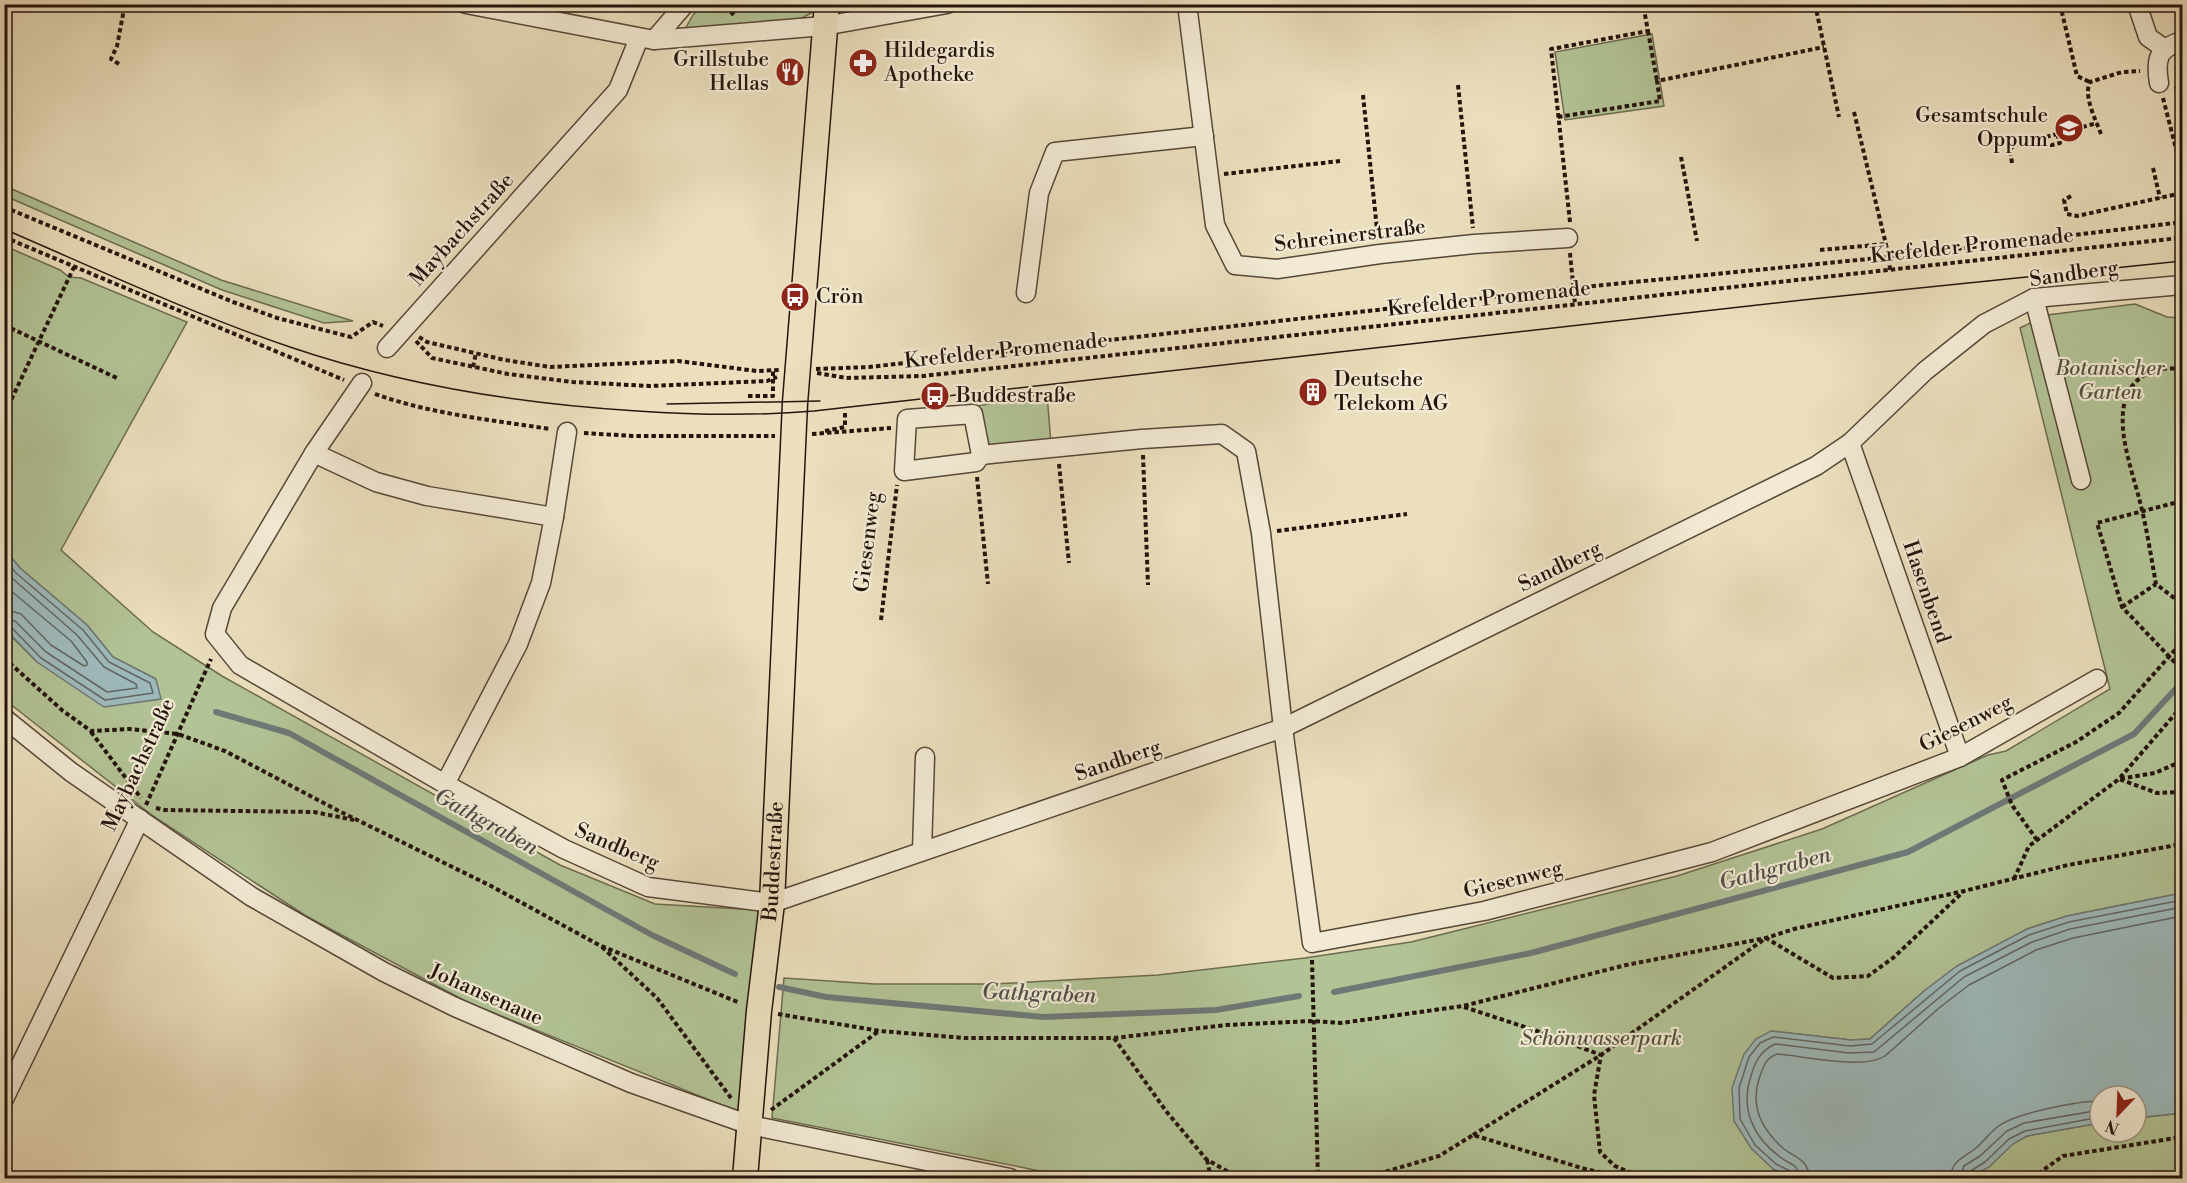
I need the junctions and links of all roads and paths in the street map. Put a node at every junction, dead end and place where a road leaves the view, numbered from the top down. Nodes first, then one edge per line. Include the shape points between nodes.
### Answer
1 (125, 4) edge
2 (466, 4) edge
3 (685, 4) edge
4 (947, 4) edge
5 (1187, 4) edge
6 (1643, 4) edge
7 (1815, 4) edge
8 (2060, 4) edge
9 (2137, 4) edge
10 (826, 15) edge
11 (1648, 31) junction
12 (646, 39) junction
13 (2182, 40) edge
14 (1824, 47) junction
15 (2165, 49) junction
16 (119, 64) dead end
17 (2122, 72) dead end
18 (1657, 81) junction
19 (2090, 82) junction
20 (2159, 83) joint
21 (1458, 85) dead end
22 (1363, 95) dead end
23 (1854, 112) dead end
24 (1558, 117) junction
25 (1839, 117) dead end
26 (2097, 123) junction
27 (2057, 134) junction
28 (2101, 135) dead end
29 (1204, 136) junction
30 (2052, 147) dead end
31 (1682, 156) dead end
32 (1340, 161) dead end
33 (2012, 163) dead end
34 (2153, 168) dead end
35 (2182, 172) edge
36 (1208, 175) junction
37 (2182, 193) edge
38 (2071, 196) dead end
39 (2160, 198) junction
40 (2182, 217) edge
41 (2182, 235) edge
42 (4, 237) edge
43 (1568, 238) junction
44 (1697, 241) dead end
45 (1474, 244) junction
46 (1886, 244) junction
47 (1820, 250) dead end
48 (1380, 254) junction
49 (1889, 257) junction
50 (74, 267) junction
51 (1890, 270) junction
52 (2182, 285) edge
53 (1573, 288) junction
54 (1026, 293) dead end
55 (2034, 298) junction
56 (1575, 304) junction
57 (4, 326) edge
58 (404, 327) junction
59 (39, 342) junction
60 (387, 348) dead end
61 (476, 353) junction
62 (473, 367) dead end
63 (2182, 368) edge
64 (773, 370) junction
65 (798, 372) junction
66 (119, 379) dead end
67 (360, 386) junction
68 (748, 396) dead end
69 (5, 413) edge
70 (845, 413) dead end
71 (907, 426) junction
72 (567, 432) junction
73 (804, 435) junction
74 (1143, 440) junction
75 (1850, 443) junction
76 (1057, 449) junction
77 (314, 453) junction
78 (978, 458) junction
79 (904, 471) junction
80 (2081, 480) dead end
81 (2182, 501) edge
82 (2143, 512) junction
83 (1407, 514) dead end
84 (554, 517) junction
85 (1261, 532) junction
86 (1069, 563) dead end
87 (988, 584) dead end
88 (2156, 584) junction
89 (1148, 585) dead end
90 (2182, 604) edge
91 (2122, 607) junction
92 (881, 620) dead end
93 (215, 634) junction
94 (2182, 642) edge
95 (2169, 657) junction
96 (4, 658) edge
97 (2182, 669) edge
98 (2097, 679) dead end
99 (2182, 706) edge
100 (4, 718) edge
101 (1283, 728) junction
102 (91, 731) junction
103 (178, 734) junction
104 (925, 757) dead end
105 (1960, 757) junction
106 (2182, 761) edge
107 (2119, 779) junction
108 (445, 784) junction
109 (2182, 792) edge
110 (143, 812) junction
111 (359, 821) junction
112 (2037, 840) junction
113 (2182, 844) edge
114 (922, 851) junction
115 (2014, 879) junction
116 (1964, 891) junction
117 (772, 903) junction
118 (1766, 938) junction
119 (1312, 943) junction
120 (599, 945) junction
121 (1463, 1006) junction
122 (759, 1011) junction
123 (1313, 1021) junction
124 (880, 1030) junction
125 (1114, 1038) junction
126 (1601, 1055) junction
127 (4, 1100) edge
128 (750, 1125) junction
129 (1473, 1135) junction
130 (2182, 1137) edge
131 (1206, 1160) junction
132 (4, 1171) edge
133 (18, 1179) edge
134 (745, 1179) edge
135 (1010, 1179) edge
136 (1211, 1179) edge
137 (1239, 1179) edge
138 (1318, 1179) edge
139 (1364, 1179) edge
140 (1626, 1179) edge
141 (1643, 1179) edge
142 (2032, 1179) edge

1 - 16 path via 111,59
2 - 12 street
3 - 12 street, Maybachstraße
4 - 10 street
5 - 29 street, Schreinerstraße
6 - 11 path
7 - 14 path
8 - 19 path via 2078,76
9 - 15 street via 2148,37
10 - 12 street
10 - 65 main road
11 - 18 path
11 - 24 path via 1551,49
12 - 58 street, Maybachstraße via 618,90
13 - 15 street
14 - 18 path
14 - 25 path
15 - 20 street via 2157,63
17 - 19 path
18 - 24 path via 1660,101
19 - 26 path via 2088,95
20 - 35 path
21 - 45 path
22 - 48 path
23 - 46 path
24 - 43 path via 1570,220
26 - 27 path
26 - 28 path
27 - 30 path via 2060,143
27 - 33 path via 2013,146
29 - 36 street, Schreinerstraße
29 - 54 street via 1055,152 1039,193
31 - 44 path
32 - 36 path
34 - 39 path
36 - 48 street, Schreinerstraße via 1215,225 1235,265 1277,269
37 - 39 path
38 - 39 path via 2064,200 2065,210 2077,216
40 - 49 path via 2175,223
41 - 51 path, Krefelder Promenade
42 - 50 path
43 - 45 street, Schreinerstraße
43 - 53 path
45 - 48 street, Schreinerstraße
46 - 47 path
46 - 49 path
49 - 51 path
49 - 53 path
50 - 59 path
50 - 67 path
51 - 56 path, Krefelder Promenade
52 - 55 street, Sandberg
53 - 56 path
53 - 65 path
55 - 75 street, Sandberg via 1984,324 1925,371
55 - 80 street
56 - 65 path, Krefelder Promenade via 923,376 846,378
57 - 59 path
58 - 60 street, Maybachstraße
58 - 61 path via 427,342
59 - 66 path
59 - 69 path
61 - 62 path
61 - 64 path via 550,367 678,361
63 - 82 path via 2160,369 2136,382 2124,400 2122,428
64 - 65 path
64 - 68 path via 773,396
65 - 73 main road, Buddestraße
67 - 72 path via 398,402
67 - 77 street
70 - 73 path via 845,426
71 - 73 path
71 - 78 street via 907,420 973,414
71 - 79 street, Giesenweg
72 - 73 path via 633,436
72 - 84 street
73 - 117 main road, Buddestraße
74 - 76 street, Giesenweg
74 - 85 street, Giesenweg via 1222,434 1246,451
74 - 89 path
75 - 101 street, Sandberg via 1816,466
75 - 105 street, Hasenbend
76 - 78 street, Giesenweg
76 - 86 path
77 - 84 street via 376,482 428,496
77 - 93 street via 222,608
78 - 79 street, Giesenweg
78 - 87 path
79 - 92 path, Giesenweg via 895,489
81 - 82 path
82 - 88 path
82 - 91 path via 2097,523
83 - 85 path
84 - 108 street via 541,584 518,644
85 - 101 street, Giesenweg
88 - 90 path
88 - 91 path
91 - 95 path
93 - 103 path, Maybachstraße via 210,664
93 - 108 street, Sandberg via 240,665
94 - 95 path
95 - 97 path
95 - 112 path via 2119,712 2076,742 2002,780 2012,805
96 - 102 path
98 - 105 street, Giesenweg
99 - 107 path
100 - 110 street, Johansenaue via 71,772
101 - 114 street, Sandberg
101 - 119 street, Giesenweg
102 - 103 path via 129,729
102 - 110 path
103 - 110 path, Maybachstraße
103 - 111 path via 225,752
104 - 114 street
105 - 119 street, Giesenweg via 1712,852 1484,911
106 - 107 path via 2155,773
107 - 109 path via 2157,793
107 - 112 path
108 - 117 street, Sandberg via 564,849 648,887
110 - 111 path via 314,812
110 - 127 street, Maybachstraße
110 - 128 street, Johansenaue via 252,897 404,982 630,1083
111 - 120 path
112 - 115 path via 2029,846
113 - 115 path
114 - 117 street, Sandberg
115 - 116 path
116 - 118 path
116 - 118 path via 1893,958 1868,976 1833,978
117 - 122 main road, Buddestraße
118 - 121 path via 1626,965
118 - 126 path
119 - 123 path
120 - 122 path
120 - 128 path via 657,998
121 - 123 path via 1341,1023
121 - 126 path
122 - 124 path
122 - 128 main road, Buddestraße
123 - 125 path via 1226,1025
123 - 138 path
124 - 125 path via 965,1038
124 - 128 path
125 - 131 path
126 - 129 path
126 - 141 path via 1594,1095 1600,1152 1615,1166
128 - 134 main road, Buddestraße
128 - 135 street, Johansenaue
129 - 139 path via 1439,1156
129 - 140 path
130 - 142 path via 2063,1156
131 - 136 path
131 - 137 path
132 - 133 path

